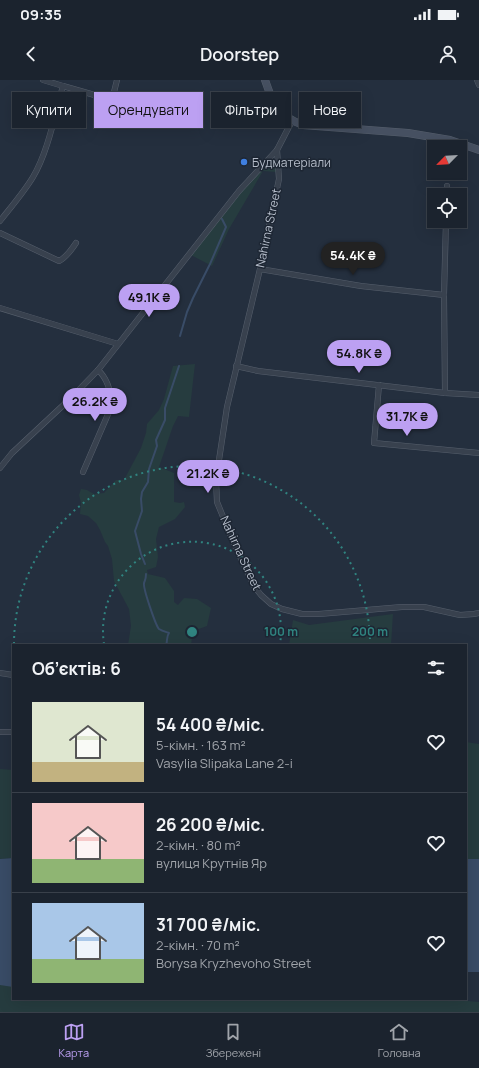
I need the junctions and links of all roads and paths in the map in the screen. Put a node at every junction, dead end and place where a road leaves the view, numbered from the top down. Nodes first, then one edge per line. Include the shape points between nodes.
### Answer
1 (43, 80) edge
2 (117, 80) edge
3 (264, 80) edge
4 (478, 80) edge
5 (479, 84) edge
6 (63, 86) junction
7 (292, 121) junction
8 (277, 150) junction
9 (479, 150) edge
10 (0, 221) edge
11 (446, 228) edge
12 (0, 233) edge
13 (76, 243) dead end
14 (260, 269) junction
15 (444, 296) junction
16 (0, 308) edge
17 (118, 344) junction
18 (236, 366) junction
19 (98, 370) junction
20 (379, 385) junction
21 (445, 393) junction
22 (479, 395) edge
23 (479, 453) edge
24 (0, 468) edge
25 (83, 472) dead end
26 (479, 613) edge
27 (0, 673) edge
28 (12, 674) edge
29 (0, 732) edge
30 (12, 732) edge

1 - 6 street
2 - 6 street via 112,100
3 - 7 street via 281,113
4 - 5 street
6 - 10 street via 41,162
7 - 8 street
7 - 9 street via 303,125 408,133 450,140
8 - 14 street, Nahirna Street via 279,179
8 - 17 street via 239,191
11 - 15 street
12 - 13 street via 59,261
14 - 15 street via 362,286
14 - 18 street, Nahirna Street
15 - 21 street
16 - 17 street
17 - 19 street
18 - 20 street via 258,371
18 - 26 street, Nahirna Street via 218,462 217,502 235,546 261,595 270,604 302,614 402,607 424,607 460,615
19 - 24 street via 12,453
19 - 25 street via 111,393 112,405
20 - 21 street
20 - 23 street via 374,443
21 - 22 street
27 - 28 street
29 - 30 street

